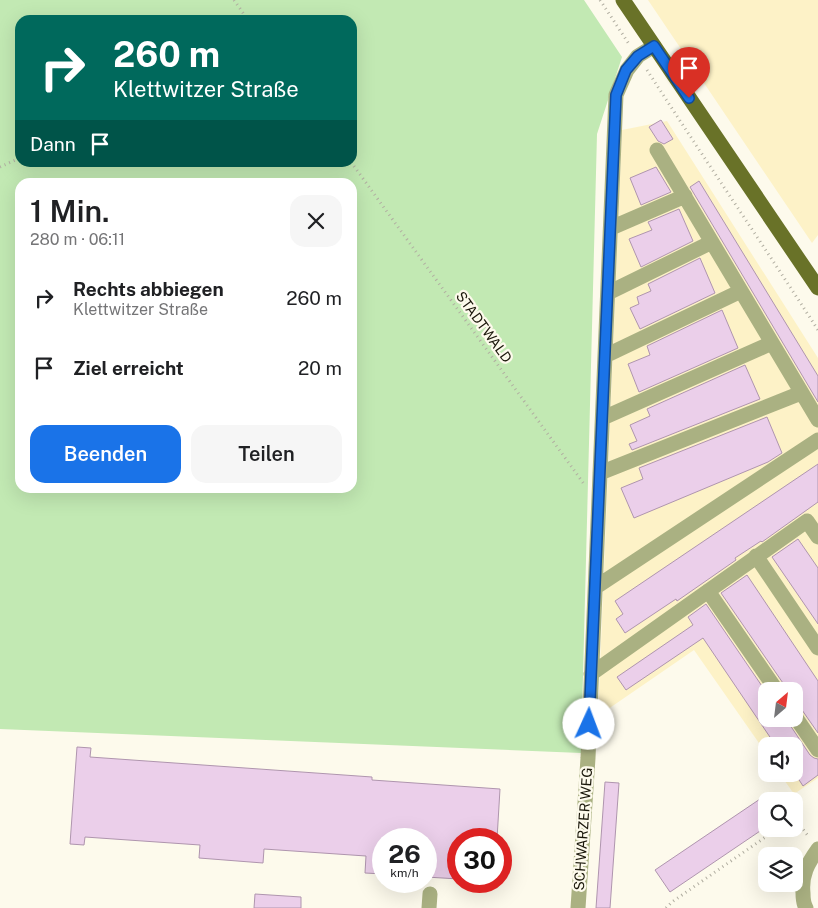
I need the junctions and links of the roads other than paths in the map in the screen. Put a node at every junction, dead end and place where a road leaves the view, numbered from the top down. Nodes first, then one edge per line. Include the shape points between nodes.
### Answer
1 (623, 0) edge
2 (654, 46) junction
3 (657, 150) dead end
4 (685, 196) junction
5 (611, 228) junction
6 (712, 242) junction
7 (818, 288) edge
8 (741, 291) junction
9 (608, 293) junction
10 (772, 343) junction
11 (605, 356) junction
12 (801, 393) junction
13 (603, 418) junction
14 (818, 420) edge
15 (818, 440) edge
16 (600, 473) junction
17 (818, 537) edge
18 (756, 556) junction
19 (596, 587) junction
20 (708, 590) junction
21 (818, 648) edge
22 (591, 674) junction
23 (772, 682) edge
24 (802, 727) edge
25 (818, 750) edge
26 (818, 849) edge
27 (578, 908) edge
28 (806, 908) edge

1 - 2 main road
2 - 5 street, SCHWARZER WEG via 638,56 626,70 616,95
2 - 7 main road
3 - 4 street
4 - 5 street
4 - 6 street
5 - 9 street, SCHWARZER WEG
6 - 8 street
6 - 9 street
8 - 10 street
8 - 11 street
9 - 11 street, SCHWARZER WEG
10 - 12 street
10 - 13 street
11 - 13 street, SCHWARZER WEG
12 - 14 street
12 - 16 street
13 - 16 street, SCHWARZER WEG
15 - 19 street
16 - 19 street, SCHWARZER WEG
17 - 18 street via 807,521
18 - 20 street
18 - 21 street
19 - 22 street, SCHWARZER WEG
20 - 22 street
20 - 23 street
22 - 27 street, SCHWARZER WEG
24 - 25 street
26 - 28 street via 802,882

